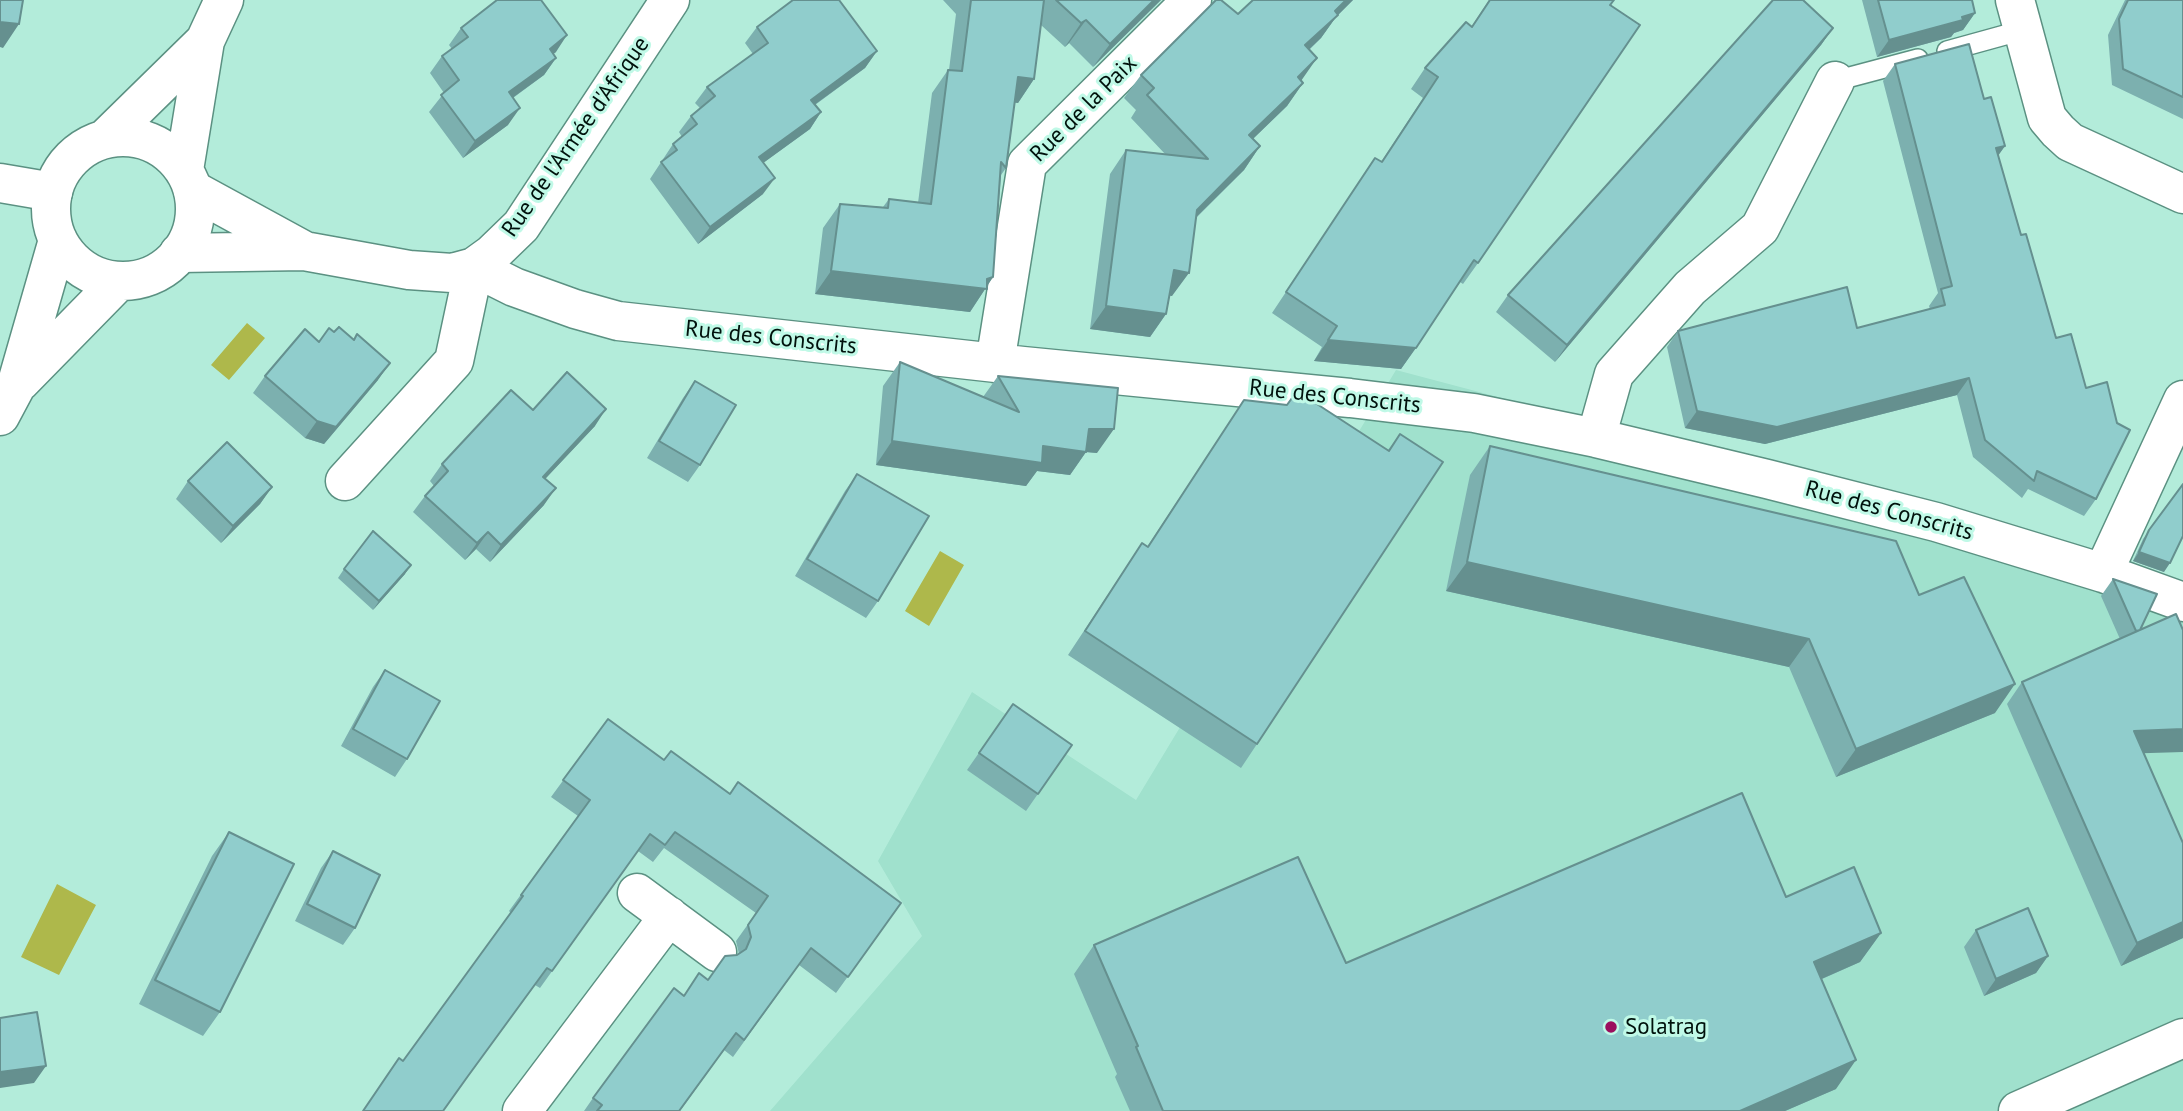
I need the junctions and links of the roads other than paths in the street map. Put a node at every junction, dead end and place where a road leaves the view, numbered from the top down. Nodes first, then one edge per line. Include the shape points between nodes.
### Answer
1 (224, 0) edge
2 (670, 0) edge
3 (1192, 0) edge
4 (2019, 15) edge
5 (205, 41) junction
6 (1835, 81) joint
7 (106, 138) junction
8 (189, 180) junction
9 (0, 183) edge
10 (53, 192) junction
11 (2183, 194) edge
12 (58, 240) junction
13 (304, 251) junction
14 (179, 254) junction
15 (474, 267) junction
16 (119, 281) junction
17 (995, 363) junction
18 (2183, 400) edge
19 (8, 401) edge
20 (1596, 438) junction
21 (345, 481) dead end
22 (2103, 573) junction
23 (2183, 602) edge
24 (637, 893) dead end
25 (669, 916) junction
26 (717, 952) dead end
27 (2183, 1038) edge
28 (522, 1111) edge
29 (2018, 1111) edge

1 - 5 street
2 - 15 street, Rue de l'Armée d'Afrique via 521,226
3 - 17 street, Rue de la Paix via 1027,164
4 - 6 lane
4 - 11 street via 2048,118 2057,131 2070,142
5 - 7 street
5 - 8 street
6 - 20 street via 1760,228 1690,288 1614,373
7 - 8 street via 150,141 169,153
7 - 10 street via 82,149 63,168
8 - 13 street
8 - 14 street via 195,212 191,234
9 - 10 street
10 - 12 street via 51,216
12 - 16 street via 83,269
12 - 19 street
13 - 14 street
13 - 15 street via 410,270 452,273
14 - 16 street via 142,279
15 - 17 street, Rue des Conscrits via 575,310 618,321
15 - 21 street via 454,361
16 - 19 street
17 - 20 street, Rue des Conscrits via 1474,413
18 - 22 street
20 - 22 street, Rue des Conscrits via 1936,522
22 - 23 street, Rue des Conscrits
24 - 25 street
25 - 26 street
25 - 28 street
27 - 29 street

